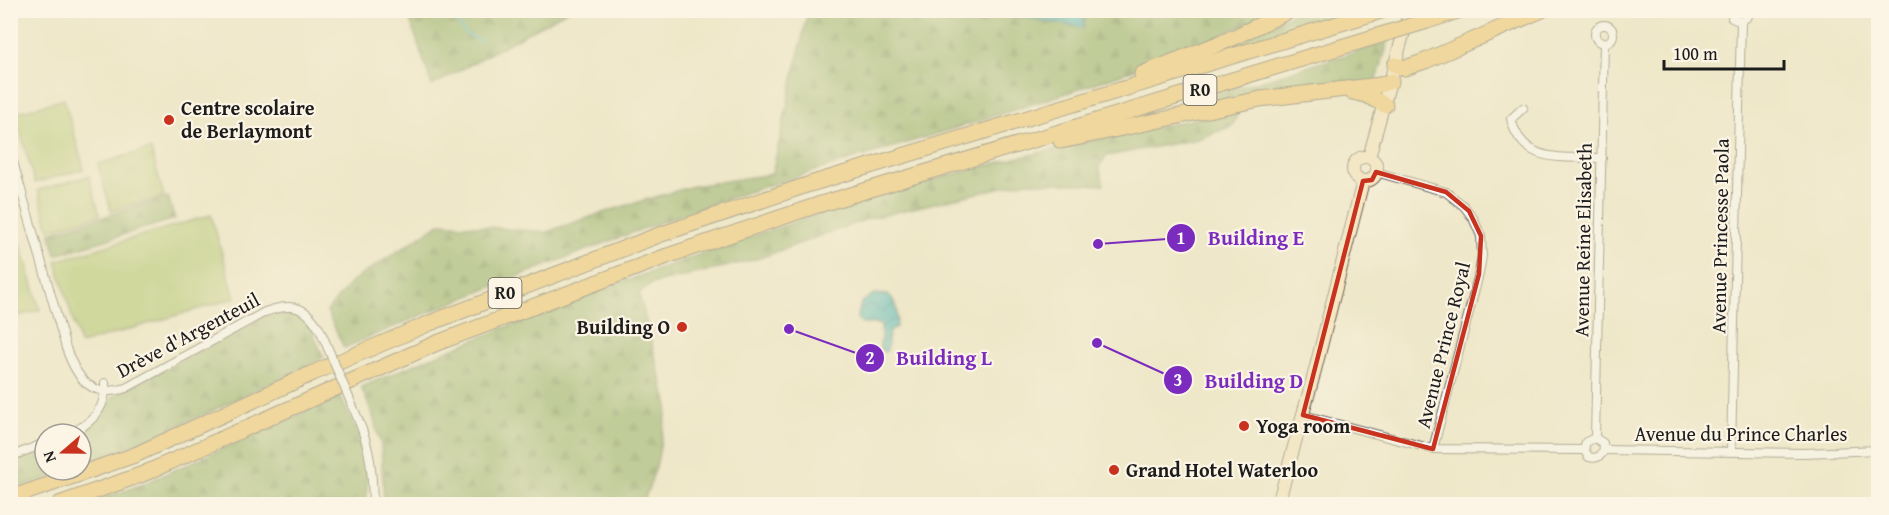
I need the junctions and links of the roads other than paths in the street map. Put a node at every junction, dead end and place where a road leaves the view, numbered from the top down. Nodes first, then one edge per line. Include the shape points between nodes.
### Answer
1 (1291, 10) edge
2 (1410, 10) edge
3 (1461, 10) edge
4 (1542, 10) edge
5 (1733, 10) edge
6 (1749, 10) edge
7 (1381, 11) edge
8 (1741, 22) junction
9 (1604, 42) dead end
10 (1395, 65) junction
11 (1391, 81) junction
12 (1343, 90) junction
13 (1106, 95) junction
14 (1385, 105) junction
15 (1523, 108) dead end
16 (1029, 141) junction
17 (10, 151) edge
18 (1369, 157) junction
19 (1602, 158) junction
20 (1376, 172) junction
21 (1363, 181) junction
22 (105, 387) junction
23 (1303, 415) junction
24 (89, 422) edge
25 (1595, 438) junction
26 (33, 447) edge
27 (1434, 449) junction
28 (1584, 450) junction
29 (1604, 450) junction
30 (1878, 450) edge
31 (1731, 452) junction
32 (10, 456) edge
33 (10, 498) edge
34 (59, 504) edge
35 (374, 504) edge
36 (1278, 504) edge

1 - 13 highway via 1127,80
2 - 10 main road
3 - 16 highway, R0, bridge
4 - 10 highway via 1425,61 1405,68
5 - 8 street via 1732,18
6 - 8 street
7 - 13 highway, R0
8 - 31 street, Avenue Princesse Paola
9 - 19 street, Avenue Reine Elisabeth
10 - 11 main road
11 - 12 highway
11 - 14 main road
12 - 14 highway
12 - 16 highway via 1260,99 1047,144
13 - 33 highway, R0 via 810,184 659,235 430,323 135,455
14 - 18 main road
15 - 19 street via 1511,119 1523,143 1533,152
16 - 34 highway, R0 via 762,223 557,296 427,348 143,474
17 - 22 street, Drève d'Argenteuil via 72,364 87,384
18 - 20 main road
18 - 21 main road via 1357,159 1353,167 1355,176
19 - 25 street, Avenue Reine Elisabeth
20 - 21 main road
20 - 27 street, Avenue Prince Royal via 1446,192 1469,211 1481,236 1479,274
21 - 23 main road
22 - 24 street via 103,404
22 - 35 street, Drève d'Argenteuil, bridge via 115,391 126,388 265,312 291,306 304,310 314,318 321,332 368,443
23 - 27 street
23 - 36 main road
25 - 28 street via 1586,442
25 - 29 street via 1601,440
26 - 32 street
27 - 28 street
28 - 29 street via 1595,458
29 - 31 street, Avenue du Prince Charles
30 - 31 street, Avenue du Prince Charles

